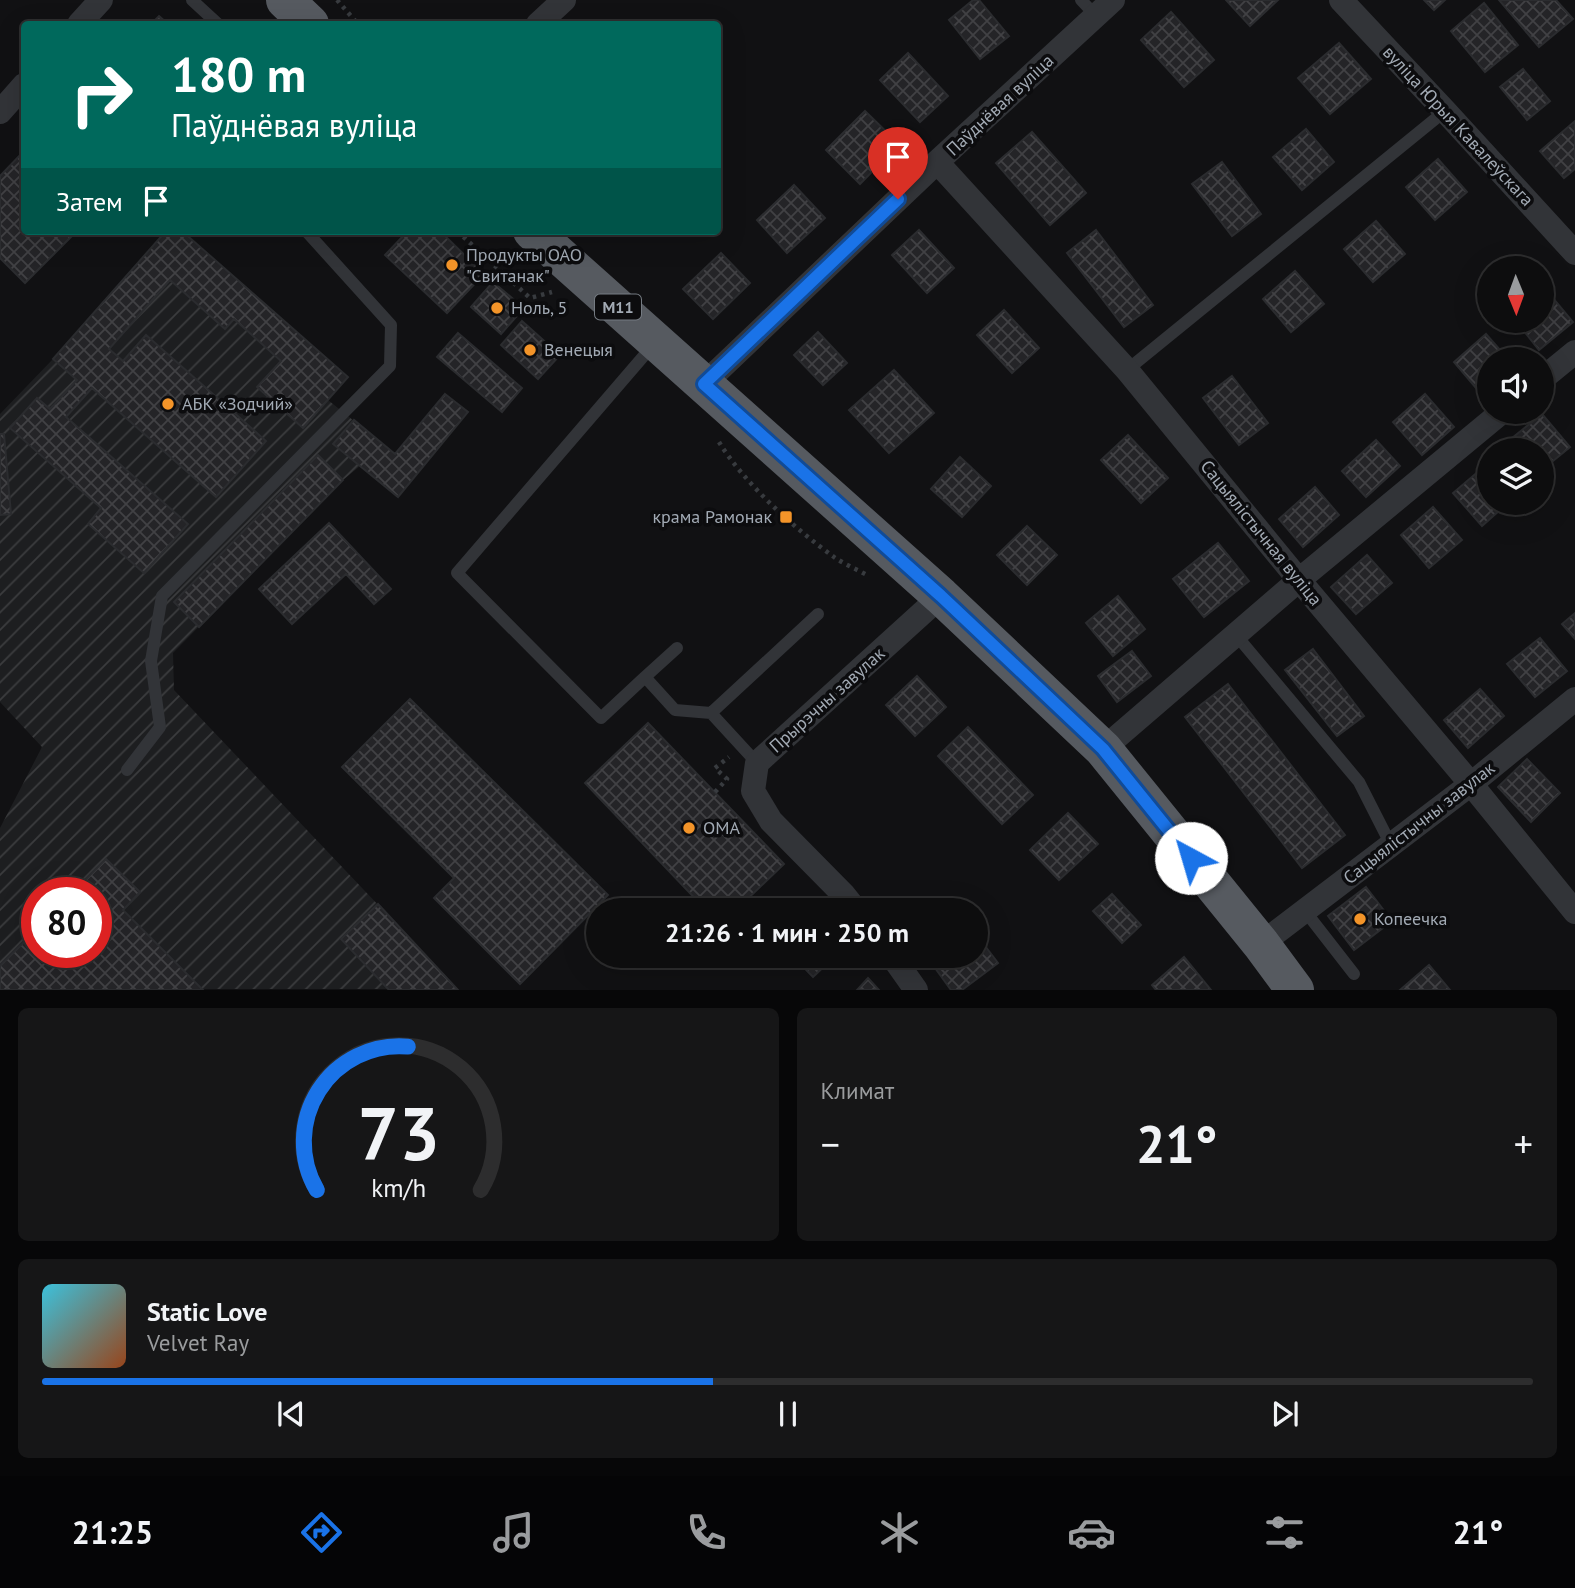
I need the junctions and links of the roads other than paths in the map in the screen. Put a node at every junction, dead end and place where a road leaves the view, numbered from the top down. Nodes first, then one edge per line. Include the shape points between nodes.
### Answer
1 (101, 0) edge
2 (192, 0) edge
3 (285, 0) edge
4 (564, 0) edge
5 (1341, 0) edge
6 (1097, 5) edge
7 (82, 21) edge
8 (215, 21) edge
9 (307, 21) edge
10 (541, 21) edge
11 (21, 88) edge
12 (1446, 111) junction
13 (0, 112) edge
14 (937, 162) junction
15 (310, 235) edge
16 (537, 235) edge
17 (1575, 253) edge
18 (656, 341) junction
19 (1575, 352) edge
20 (1554, 369) edge
21 (1128, 370) junction
22 (704, 384) junction
23 (1487, 424) edge
24 (1299, 580) junction
25 (941, 596) junction
26 (818, 614) dead end
27 (1236, 635) junction
28 (677, 648) dead end
29 (645, 677) junction
30 (1575, 699) edge
31 (711, 713) junction
32 (1103, 749) junction
33 (757, 763) junction
34 (127, 770) dead end
35 (1471, 784) junction
36 (1391, 845) junction
37 (846, 898) edge
38 (1305, 911) junction
39 (1575, 912) edge
40 (1261, 944) junction
41 (900, 968) edge
42 (1354, 975) dead end
43 (916, 989) edge
44 (1295, 989) edge

1 - 7 street
2 - 8 lane
3 - 9 highway
4 - 10 street
5 - 12 street, вуліца Юрыя Кавалеўскага
6 - 14 street, Паўднёвая вуліца
11 - 13 street
12 - 17 street, вуліца Юрыя Кавалеўскага
12 - 21 lane
14 - 21 street, Сацыялістычная вуліца
14 - 22 street, Паўднёвая вуліца
15 - 34 lane via 391,325 390,366 162,596 151,661 160,727
16 - 18 highway, М11
18 - 22 highway, М11
18 - 29 lane via 457,573 601,718
19 - 20 street
21 - 24 street, Сацыялістычная вуліца
22 - 25 highway, М11
23 - 24 street
24 - 27 street
24 - 35 street, Сацыялістычная вуліца
25 - 32 highway, М11
25 - 33 street, Прырэчны завулак
26 - 31 lane
27 - 32 street
27 - 36 lane via 1359,782
28 - 29 lane
29 - 31 lane via 675,710
30 - 35 street, Сацыялістычны завулак
31 - 33 lane
32 - 40 highway, М11
33 - 37 street, Прырэчны завулак via 753,791 771,821
35 - 36 street, Сацыялістычны завулак
35 - 39 street, Сацыялістычная вуліца
36 - 38 street, Сацыялістычны завулак
38 - 40 street, Сацыялістычны завулак
38 - 42 lane
40 - 44 highway, М11
41 - 43 street

